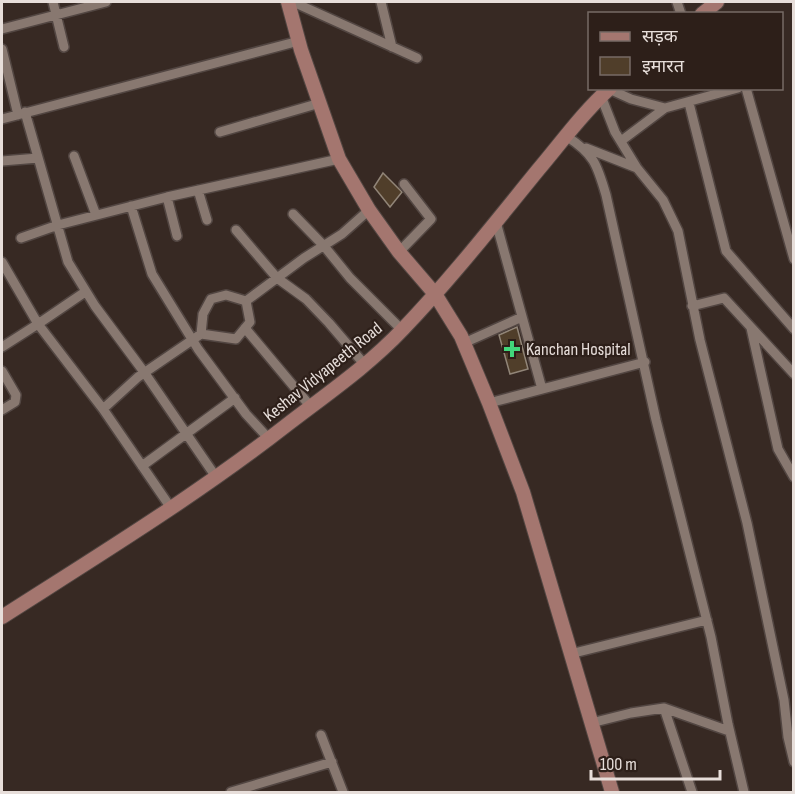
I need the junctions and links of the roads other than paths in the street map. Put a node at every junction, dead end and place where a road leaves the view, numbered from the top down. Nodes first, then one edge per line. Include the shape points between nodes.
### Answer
1 (53, 2) edge
2 (106, 2) edge
3 (288, 2) edge
4 (293, 2) edge
5 (381, 2) edge
6 (717, 2) edge
7 (704, 12) edge
8 (57, 14) junction
9 (2, 29) edge
10 (299, 41) junction
11 (64, 47) dead end
12 (392, 47) junction
13 (2, 50) edge
14 (417, 58) dead end
15 (747, 90) edge
16 (607, 91) edge
17 (711, 92) edge
18 (320, 103) junction
19 (688, 103) junction
20 (665, 108) junction
21 (22, 113) junction
22 (2, 119) edge
23 (220, 132) dead end
24 (566, 136) junction
25 (621, 141) junction
26 (583, 147) junction
27 (74, 156) dead end
28 (38, 158) junction
29 (339, 159) junction
30 (2, 161) edge
31 (637, 168) junction
32 (404, 184) dead end
33 (198, 190) junction
34 (167, 197) junction
35 (130, 206) junction
36 (369, 210) junction
37 (293, 214) dead end
38 (96, 215) junction
39 (207, 220) dead end
40 (496, 222) junction
41 (58, 225) junction
42 (236, 231) dead end
43 (177, 236) dead end
44 (21, 238) dead end
45 (324, 246) junction
46 (399, 252) junction
47 (794, 259) edge
48 (2, 262) edge
49 (277, 278) junction
50 (85, 292) junction
51 (435, 294) junction
52 (246, 301) junction
53 (692, 306) junction
54 (522, 316) junction
55 (38, 324) junction
56 (245, 328) junction
57 (751, 328) junction
58 (794, 329) edge
59 (402, 330) junction
60 (201, 333) junction
61 (192, 340) junction
62 (464, 343) junction
63 (2, 347) edge
64 (645, 362) junction
65 (365, 365) junction
66 (2, 371) edge
67 (144, 372) junction
68 (794, 374) edge
69 (542, 389) junction
70 (235, 398) junction
71 (489, 403) junction
72 (311, 407) junction
73 (103, 409) junction
74 (2, 410) edge
75 (187, 434) junction
76 (270, 440) junction
77 (142, 466) junction
78 (216, 477) junction
79 (794, 477) edge
80 (171, 508) junction
81 (2, 617) edge
82 (706, 620) junction
83 (570, 654) junction
84 (664, 708) junction
85 (591, 723) junction
86 (729, 731) junction
87 (321, 735) dead end
88 (793, 761) edge
89 (332, 762) junction
90 (252, 790) edge
91 (231, 792) edge
92 (343, 792) edge
93 (612, 792) edge
94 (692, 792) edge
95 (744, 792) edge

1 - 8 street
2 - 8 street
3 - 10 street
4 - 12 street
5 - 12 street
6 - 7 street
8 - 9 street
8 - 11 street
10 - 18 street
10 - 21 street
12 - 14 street
13 - 21 street
15 - 47 street
16 - 20 street
16 - 24 street, Keshav Vidyapeeth Road
16 - 25 street via 615,132
17 - 19 street
18 - 23 street
18 - 29 street
19 - 20 street
19 - 58 street via 726,251
20 - 25 street
21 - 22 street
21 - 28 street
24 - 26 street
24 - 40 street, Keshav Vidyapeeth Road
25 - 31 street
26 - 31 street
26 - 64 street via 599,169
27 - 38 street
28 - 30 street
28 - 41 street
29 - 33 street
29 - 36 street
31 - 53 street via 673,217
32 - 46 street via 431,219
33 - 34 street
33 - 39 street
34 - 35 street
34 - 43 street
35 - 38 street
35 - 61 street via 152,274
36 - 45 street
36 - 46 street
37 - 45 street
38 - 41 street
40 - 51 street, Keshav Vidyapeeth Road
40 - 54 street
41 - 44 street
41 - 50 street via 68,262
42 - 49 street
45 - 49 street
45 - 59 street
46 - 51 street
48 - 55 street
49 - 52 street
49 - 65 street via 306,299
50 - 55 street
50 - 67 street
51 - 59 street, Keshav Vidyapeeth Road
51 - 62 street
52 - 56 street via 250,322
52 - 60 street via 226,295 211,299 203,314
53 - 57 street via 724,298
53 - 88 street via 747,523
54 - 62 street
54 - 69 street
55 - 63 street
55 - 73 street
56 - 60 street via 236,339
56 - 72 street
57 - 68 street
57 - 79 street via 778,449
59 - 65 street, Keshav Vidyapeeth Road
60 - 61 street
61 - 67 street
61 - 70 street
62 - 71 street
64 - 69 street
64 - 82 street
65 - 72 street, Keshav Vidyapeeth Road
66 - 74 street via 16,395 15,402
67 - 73 street
67 - 75 street
69 - 71 street
70 - 75 street
70 - 76 street
71 - 83 street via 523,492
72 - 76 street, Keshav Vidyapeeth Road
73 - 77 street
75 - 77 street
75 - 78 street
76 - 78 street, Keshav Vidyapeeth Road
77 - 80 street
78 - 80 street, Keshav Vidyapeeth Road
80 - 81 street, Keshav Vidyapeeth Road
82 - 83 street
82 - 86 street
83 - 85 street
84 - 85 street
84 - 86 street
84 - 94 street
85 - 93 street
86 - 95 street
87 - 89 street
89 - 90 street
89 - 92 street
90 - 91 street

